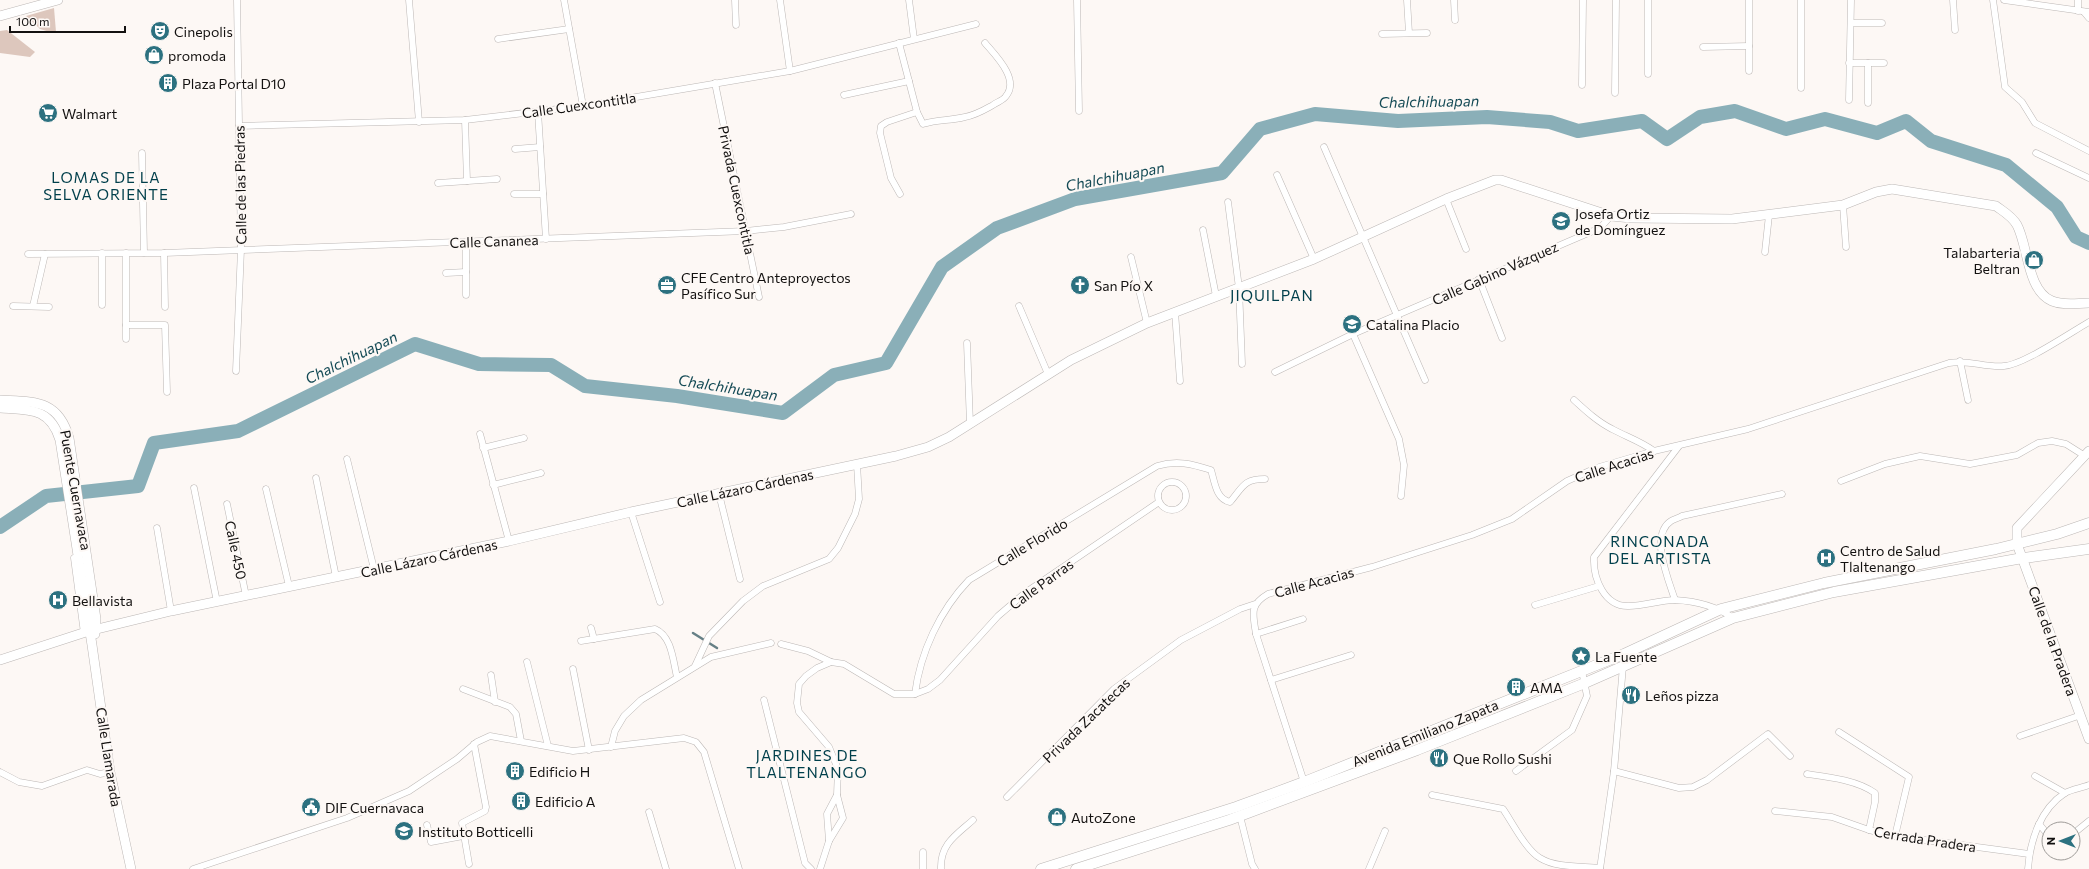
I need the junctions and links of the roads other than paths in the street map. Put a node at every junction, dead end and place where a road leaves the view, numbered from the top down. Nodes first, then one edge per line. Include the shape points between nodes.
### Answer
1 (58, 0) edge
2 (237, 0) edge
3 (409, 0) edge
4 (564, 0) edge
5 (735, 0) edge
6 (780, 0) edge
7 (908, 0) edge
8 (1077, 0) edge
9 (1407, 0) edge
10 (1454, 0) edge
11 (1584, 0) edge
12 (1616, 0) edge
13 (1648, 0) edge
14 (1749, 0) edge
15 (1801, 0) edge
16 (1852, 0) edge
17 (1954, 0) edge
18 (1993, 0) edge
19 (2004, 0) edge
20 (2078, 0) edge
21 (2012, 1) edge
22 (2083, 11) edge
23 (0, 16) edge
24 (2089, 18) edge
25 (1455, 20) dead end
26 (1851, 23) junction
27 (1882, 23) dead end
28 (976, 24) dead end
29 (736, 25) dead end
30 (569, 29) junction
31 (1955, 30) dead end
32 (1409, 33) junction
33 (1427, 33) dead end
34 (1382, 34) dead end
35 (498, 39) dead end
36 (914, 39) junction
37 (899, 43) junction
38 (985, 43) dead end
39 (1749, 46) junction
40 (1703, 47) dead end
41 (1849, 63) junction
42 (1868, 63) junction
43 (1884, 63) dead end
44 (790, 71) junction
45 (1749, 72) dead end
46 (1648, 74) dead end
47 (909, 81) junction
48 (714, 83) junction
49 (1582, 85) dead end
50 (1801, 88) dead end
51 (1615, 93) dead end
52 (844, 95) dead end
53 (1848, 100) dead end
54 (1868, 103) dead end
55 (583, 106) junction
56 (1079, 111) dead end
57 (538, 112) junction
58 (917, 112) junction
59 (465, 120) junction
60 (419, 122) junction
61 (239, 126) junction
62 (1324, 147) dead end
63 (540, 148) junction
64 (515, 149) dead end
65 (2089, 151) edge
66 (2036, 152) dead end
67 (142, 153) dead end
68 (1277, 175) dead end
69 (2089, 178) edge
70 (496, 179) dead end
71 (467, 181) junction
72 (438, 183) dead end
73 (514, 194) dead end
74 (543, 194) junction
75 (900, 194) dead end
76 (1446, 199) junction
77 (1228, 202) dead end
78 (1843, 205) junction
79 (851, 214) dead end
80 (1769, 215) junction
81 (1611, 216) junction
82 (1202, 230) dead end
83 (746, 231) junction
84 (1362, 237) junction
85 (546, 239) junction
86 (466, 242) junction
87 (1846, 247) dead end
88 (241, 249) junction
89 (1466, 249) dead end
90 (1765, 252) dead end
91 (102, 253) junction
92 (126, 253) junction
93 (144, 253) junction
94 (164, 253) junction
95 (28, 254) dead end
96 (45, 254) junction
97 (1131, 257) dead end
98 (1314, 259) junction
99 (466, 272) junction
100 (446, 273) dead end
101 (1479, 280) junction
102 (1239, 288) junction
103 (466, 295) dead end
104 (1216, 296) junction
105 (760, 297) dead end
106 (2089, 302) edge
107 (102, 305) dead end
108 (13, 306) dead end
109 (33, 306) junction
110 (1019, 306) dead end
111 (49, 307) dead end
112 (164, 307) dead end
113 (1175, 312) junction
114 (1397, 316) junction
115 (1147, 322) junction
116 (2089, 322) edge
117 (126, 325) junction
118 (1353, 334) junction
119 (1502, 338) dead end
120 (126, 339) dead end
121 (967, 343) dead end
122 (1960, 361) junction
123 (1242, 364) dead end
124 (236, 371) dead end
125 (1275, 372) dead end
126 (1048, 374) junction
127 (1425, 380) dead end
128 (1180, 381) dead end
129 (167, 392) dead end
130 (0, 400) edge
131 (1574, 400) dead end
132 (1968, 400) dead end
133 (0, 408) edge
134 (970, 424) junction
135 (480, 434) dead end
136 (524, 438) dead end
137 (64, 439) junction
138 (1679, 446) junction
139 (483, 448) junction
140 (1654, 451) junction
141 (2087, 454) edge
142 (347, 458) dead end
143 (858, 464) junction
144 (541, 473) dead end
145 (316, 478) dead end
146 (1265, 479) dead end
147 (1841, 481) dead end
148 (493, 486) junction
149 (194, 488) dead end
150 (266, 489) dead end
151 (719, 494) junction
152 (1782, 494) dead end
153 (1401, 496) dead end
154 (1159, 502) junction
155 (227, 504) dead end
156 (631, 512) junction
157 (2089, 523) edge
158 (157, 528) dead end
159 (509, 541) junction
160 (2017, 544) junction
161 (2089, 549) edge
162 (2022, 558) junction
163 (80, 560) junction
164 (374, 569) junction
165 (336, 577) junction
166 (740, 579) dead end
167 (289, 586) junction
168 (1599, 586) junction
169 (246, 596) junction
170 (1675, 600) junction
171 (217, 602) junction
172 (660, 602) dead end
173 (1255, 604) junction
174 (1535, 605) dead end
175 (1721, 609) junction
176 (171, 611) junction
177 (1733, 618) junction
178 (1303, 619) dead end
179 (591, 628) dead end
180 (90, 631) junction
181 (1256, 634) junction
182 (594, 639) junction
183 (581, 641) dead end
184 (771, 643) dead end
185 (781, 644) dead end
186 (1351, 655) dead end
187 (0, 660) edge
188 (527, 662) dead end
189 (831, 662) junction
190 (696, 666) junction
191 (1623, 666) junction
192 (573, 669) dead end
193 (1582, 671) junction
194 (491, 675) dead end
195 (677, 677) junction
196 (1271, 680) junction
197 (1585, 683) junction
198 (463, 690) dead end
199 (915, 694) junction
200 (764, 700) dead end
201 (495, 702) junction
202 (2081, 715) junction
203 (1431, 731) junction
204 (1839, 732) dead end
205 (2020, 736) dead end
206 (2089, 739) edge
207 (521, 741) junction
208 (1436, 742) junction
209 (474, 744) junction
210 (548, 746) junction
211 (611, 747) junction
212 (589, 750) junction
213 (1790, 756) dead end
214 (1516, 771) dead end
215 (1614, 771) junction
216 (0, 772) edge
217 (110, 772) junction
218 (1807, 774) dead end
219 (2035, 776) dead end
220 (1304, 782) junction
221 (2089, 785) edge
222 (2066, 793) junction
223 (837, 795) junction
224 (1432, 795) dead end
225 (1007, 797) dead end
226 (1775, 811) dead end
227 (649, 812) dead end
228 (1240, 816) junction
229 (973, 820) dead end
230 (2089, 821) edge
231 (2039, 824) junction
232 (427, 825) dead end
233 (2041, 826) edge
234 (2081, 828) edge
235 (1869, 830) junction
236 (1385, 831) dead end
237 (463, 836) junction
238 (1896, 836) junction
239 (829, 842) junction
240 (923, 852) dead end
241 (2029, 854) junction
242 (1099, 861) edge
243 (469, 864) dead end
244 (1600, 868) edge
245 (131, 869) edge
246 (194, 869) edge
247 (666, 869) edge
248 (739, 869) edge
249 (812, 869) edge
250 (820, 869) edge
251 (923, 869) edge
252 (941, 869) edge
253 (1041, 869) edge
254 (1076, 869) edge
255 (1255, 869) edge
256 (1369, 869) edge
257 (2028, 869) edge

1 - 23 street
2 - 61 street, Calle de las Piedras
3 - 60 street
4 - 30 street
5 - 29 street
6 - 44 street
7 - 36 street
8 - 56 street
9 - 32 street
10 - 25 street
11 - 49 street
12 - 51 street
13 - 46 street
14 - 39 street
15 - 50 street
16 - 26 street
17 - 31 street
18 - 65 street via 2005,87 2022,102 2035,123
19 - 21 street
20 - 22 street
21 - 22 street
22 - 24 street
26 - 27 street
26 - 41 street
28 - 36 street, Calle Cuexcontitla
30 - 35 street
30 - 55 street
32 - 33 street
32 - 34 street
36 - 37 street, Calle Cuexcontitla
37 - 44 street, Calle Cuexcontitla
37 - 47 street
38 - 58 street via 1001,62 1008,76 1010,88 1006,97 977,114 954,119 938,119 923,124
39 - 40 street
39 - 45 street
41 - 42 street
41 - 53 street
42 - 43 street
42 - 54 street
44 - 48 street, Calle Cuexcontitla
47 - 52 street
47 - 58 street
48 - 55 street, Calle Cuexcontitla
48 - 83 street, Privada Cuexcontitla
55 - 57 street, Calle Cuexcontitla
57 - 59 street, Calle Cuexcontitla
57 - 63 street
58 - 75 street via 881,126 880,133 891,178
59 - 60 street, Calle Cuexcontitla
59 - 71 street
60 - 61 street, Calle Cuexcontitla
61 - 88 street, Calle de las Piedras
62 - 84 street
63 - 64 street
63 - 74 street
66 - 69 street
67 - 93 street
68 - 98 street
70 - 71 street
71 - 72 street
73 - 74 street
74 - 85 street
76 - 81 street, Calle Lázaro Cárdenas via 1488,181 1500,180
76 - 84 street, Calle Lázaro Cárdenas
76 - 89 street
77 - 102 street
78 - 80 street, Calle Lázaro Cárdenas
78 - 87 street
78 - 106 street, Calle Lázaro Cárdenas via 1876,192 1892,189 1996,206 2017,225 2032,276 2040,291 2051,301 2067,304
79 - 83 street, Calle Cananea via 784,227
80 - 81 street, Calle Lázaro Cárdenas via 1732,219
80 - 90 street
81 - 101 street, Calle Gabino Vázquez via 1600,228
82 - 104 street
83 - 85 street, Calle Cananea
83 - 105 street, Privada Cuexcontitla
84 - 98 street, Calle Lázaro Cárdenas
84 - 114 street
85 - 86 street, Calle Cananea
86 - 88 street, Calle Cananea
86 - 99 street
88 - 94 street, Calle Cananea
88 - 124 street, Calle de las Piedras
91 - 92 street, Calle Cananea
91 - 96 street, Calle Cananea
91 - 107 street
92 - 93 street, Calle Cananea
92 - 117 street
93 - 94 street, Calle Cananea
94 - 112 street
95 - 96 street, Calle Cananea
96 - 109 street
97 - 115 street
98 - 102 street, Calle Lázaro Cárdenas
99 - 100 street
99 - 103 street
101 - 114 street, Calle Gabino Vázquez
101 - 119 street
102 - 104 street, Calle Lázaro Cárdenas
102 - 123 street
104 - 113 street, Calle Lázaro Cárdenas
108 - 109 street
109 - 111 street
110 - 126 street
113 - 115 street, Calle Lázaro Cárdenas
113 - 128 street
114 - 118 street, Calle Gabino Vázquez
114 - 127 street
115 - 126 street, Calle Lázaro Cárdenas via 1070,360
116 - 122 street, Calle Acacias via 2018,363 2004,366
117 - 120 street
117 - 129 street via 165,325
118 - 125 street, Calle Gabino Vázquez
118 - 153 street via 1399,439 1404,465
121 - 134 street
122 - 132 street
122 - 138 street, Calle Acacias via 1748,429
126 - 134 street, Calle Lázaro Cárdenas
130 - 137 street, Puente Cuernavaca via 28,402 50,408 65,423
131 - 140 street via 1611,429 1639,440
133 - 137 street, Puente Cuernavaca via 29,410 45,416 52,421
134 - 143 street, Calle Lázaro Cárdenas via 928,447
135 - 139 street
136 - 139 street
137 - 163 street, Puente Cuernavaca via 80,534
138 - 140 street, Calle Acacias
138 - 168 street via 1594,557 1593,568
139 - 148 street
140 - 173 street, Calle Acacias via 1596,468 1566,481 1512,519 1472,535 1372,567 1268,594
141 - 147 street via 2066,444 2052,441 2038,443 2017,455 1970,464 1920,456 1885,464
141 - 160 street via 2017,528
142 - 164 street
143 - 151 street, Calle Lázaro Cárdenas
143 - 190 street via 860,485 855,514 838,548 829,559 763,586 724,618 709,636
144 - 148 street
145 - 165 street
146 - 199 street, Calle Florido via 1245,482 1230,502 1219,494 1211,470 1171,461 1158,466 970,580 954,596 920,662
148 - 159 street
149 - 171 street
150 - 167 street
151 - 156 street, Calle Lázaro Cárdenas
151 - 166 street
152 - 170 street via 1682,516 1670,521 1662,533 1660,550
154 - 154 street via 1166,509 1179,509 1187,498 1185,489 1178,482 1168,482 1160,488
154 - 199 street, Calle Parras via 1025,593 998,616 940,680
155 - 169 street, Calle 450
156 - 159 street, Calle Lázaro Cárdenas
156 - 172 street
157 - 160 main road, Avenida Emiliano Zapata
158 - 176 street
159 - 164 street, Calle Lázaro Cárdenas
160 - 162 street, Calle de la Pradera
160 - 175 main road, Avenida Emiliano Zapata via 1824,583
161 - 162 main road, Avenida Emiliano Zapata
162 - 177 main road, Avenida Emiliano Zapata via 1834,592
162 - 202 street, Calle de la Pradera
163 - 180 street, Puente Cuernavaca
163 - 180 street
164 - 165 street, Calle Lázaro Cárdenas
165 - 167 street, Calle Lázaro Cárdenas
167 - 169 street, Calle Lázaro Cárdenas
168 - 170 street via 1615,603 1628,607
168 - 174 street
169 - 171 street, Calle Lázaro Cárdenas
170 - 175 street via 1706,604
171 - 176 street, Calle Lázaro Cárdenas
173 - 181 street
173 - 225 street, Privada Zacatecas via 1240,609 1182,640 1114,688
175 - 177 street
175 - 193 main road, Avenida Emiliano Zapata
176 - 180 street, Calle Lázaro Cárdenas
177 - 191 main road, Avenida Emiliano Zapata
178 - 181 street
179 - 182 street
180 - 187 street, Calle Lázaro Cárdenas
180 - 217 street, Calle Llamarada
181 - 196 street
182 - 183 street
182 - 195 street via 655,629 663,632 667,638
184 - 190 street via 711,656
185 - 189 street via 808,651
186 - 196 street
188 - 210 street
189 - 199 street via 844,664 894,694
189 - 223 street via 817,668 802,680 799,684 797,703 799,712 829,747 838,768
190 - 195 street
191 - 197 main road, Avenida Emiliano Zapata
191 - 215 street
192 - 212 street
193 - 197 street
193 - 203 main road, Avenida Emiliano Zapata
194 - 201 street
195 - 211 street via 641,700 624,716 615,731
196 - 220 street
197 - 208 main road, Avenida Emiliano Zapata
197 - 214 street via 1586,701 1572,730
198 - 201 street
200 - 249 street via 804,863
201 - 207 street via 510,707 516,714
202 - 205 street
202 - 206 street, Calle de la Pradera
203 - 208 main road
203 - 220 main road, Avenida Emiliano Zapata
204 - 238 street via 1909,777
207 - 209 street via 490,736
207 - 210 street
208 - 228 main road, Avenida Emiliano Zapata
209 - 237 street via 486,807 485,811 462,823
209 - 246 street via 457,759 402,794 347,818
210 - 212 street via 573,751
211 - 212 street
211 - 248 street via 684,738 696,742 704,752
213 - 215 street via 1768,734 1693,788 1679,788
215 - 244 street
216 - 217 street via 19,782 42,786 87,770 100,774
217 - 245 street, Calle Llamarada
218 - 235 street via 1835,778 1875,793
219 - 222 street
220 - 242 main road, Avenida Emiliano Zapata
221 - 222 street
222 - 231 street via 2052,805
223 - 239 street via 827,814
223 - 239 street via 843,818
224 - 244 street via 1503,809 1528,846 1540,858 1557,864
226 - 235 street, Cerrada Pradera via 1832,817
227 - 247 street
228 - 242 main road, Avenida Emiliano Zapata
228 - 255 street
229 - 252 street via 943,849
230 - 234 street
231 - 233 street
231 - 241 street
232 - 237 street via 431,842
235 - 238 street, Cerrada Pradera
236 - 256 street
237 - 243 street
238 - 241 street, Cerrada Pradera
239 - 250 street
240 - 251 street
241 - 257 street
242 - 253 main road, Avenida Emiliano Zapata
242 - 254 main road, Avenida Emiliano Zapata

